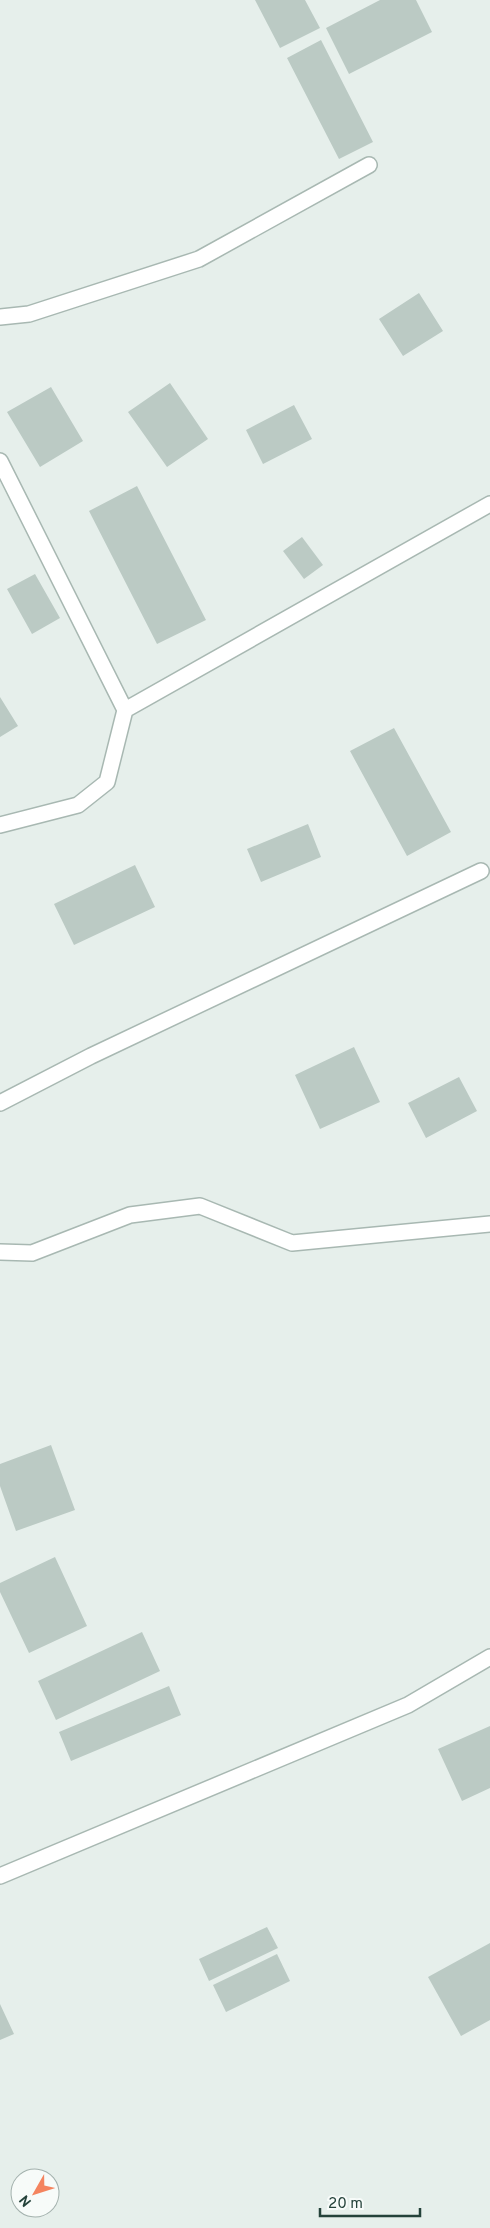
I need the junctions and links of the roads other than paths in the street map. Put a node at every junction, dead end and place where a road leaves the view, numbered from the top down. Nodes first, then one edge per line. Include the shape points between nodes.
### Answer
1 (369, 165) dead end
2 (0, 317) edge
3 (0, 460) edge
4 (490, 504) edge
5 (125, 710) junction
6 (0, 826) edge
7 (481, 871) dead end
8 (0, 1103) edge
9 (490, 1224) edge
10 (0, 1252) edge
11 (490, 1657) edge
12 (0, 1876) edge

1 - 2 street via 199,259 29,314
3 - 5 street
4 - 5 street
5 - 6 street via 107,782 78,805
7 - 8 street via 91,1056
9 - 10 street via 292,1243 200,1206 130,1215 32,1253
11 - 12 street via 408,1705

